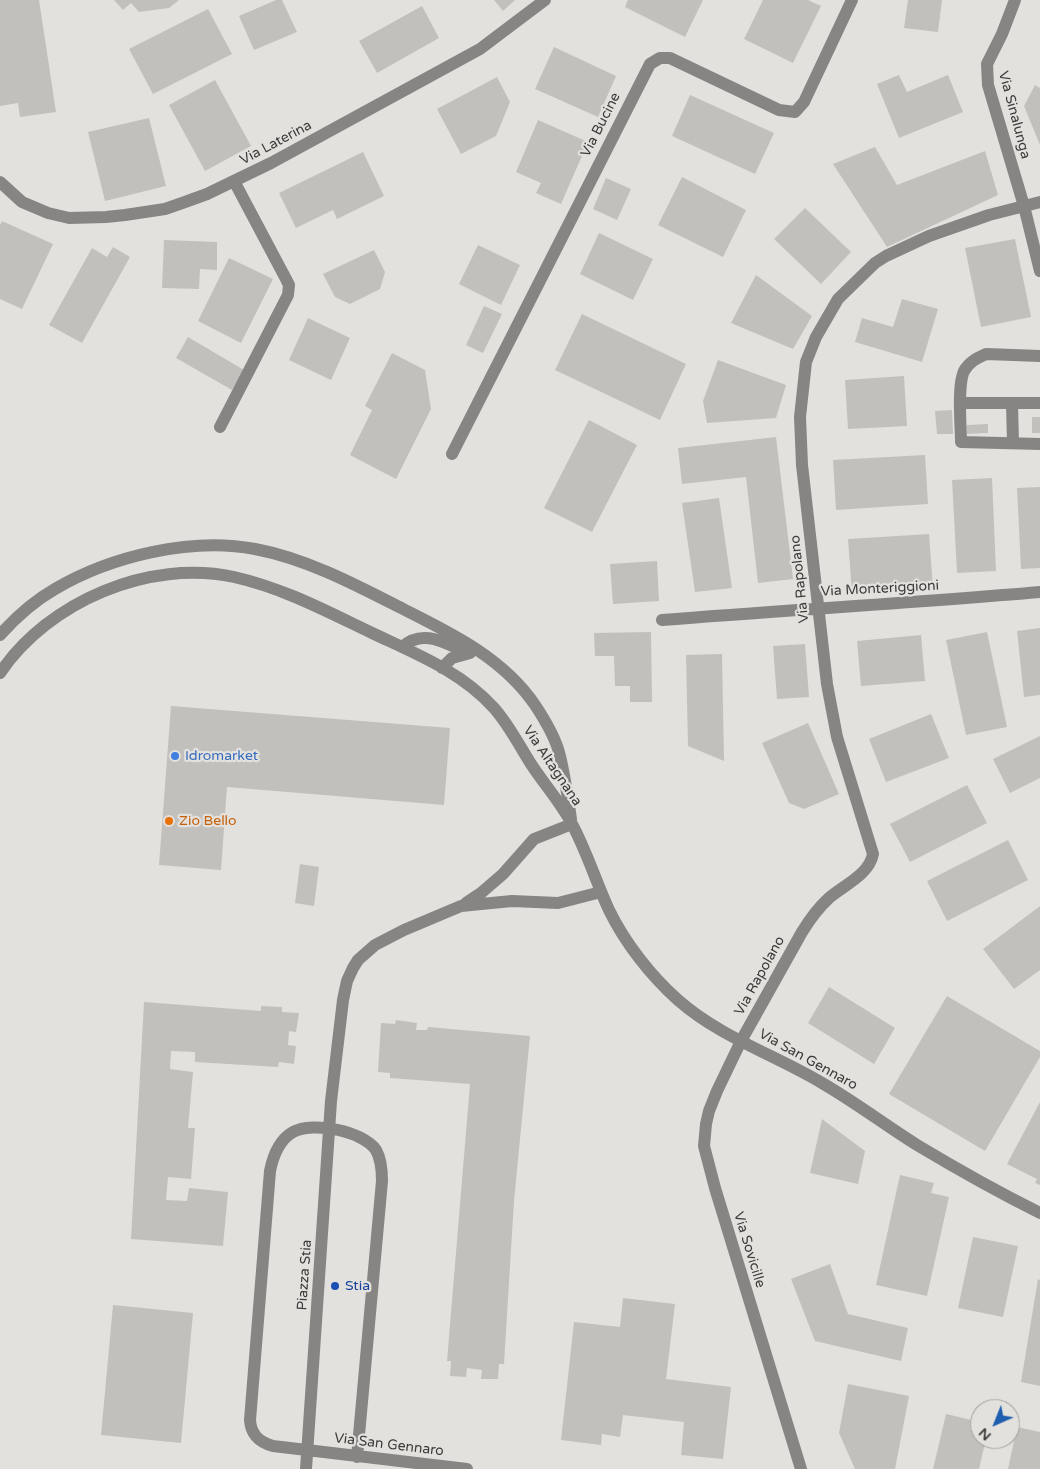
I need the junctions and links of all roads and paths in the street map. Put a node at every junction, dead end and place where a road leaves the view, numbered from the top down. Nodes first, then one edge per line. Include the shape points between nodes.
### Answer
1 (545, 0) edge
2 (852, 0) edge
3 (1015, 0) edge
4 (234, 181) junction
5 (0, 182) edge
6 (1040, 202) edge
7 (1024, 206) junction
8 (1040, 271) edge
9 (1040, 356) edge
10 (960, 403) junction
11 (1040, 403) edge
12 (1012, 404) junction
13 (220, 427) dead end
14 (1013, 444) junction
15 (1040, 444) edge
16 (452, 454) dead end
17 (1040, 592) edge
18 (818, 607) junction
19 (662, 620) dead end
20 (0, 635) edge
21 (402, 648) junction
22 (468, 653) junction
23 (488, 657) junction
24 (442, 668) junction
25 (0, 673) edge
26 (572, 824) junction
27 (601, 892) junction
28 (461, 906) junction
29 (741, 1041) junction
30 (330, 1129) junction
31 (1040, 1213) edge
32 (308, 1450) junction
33 (357, 1457) junction
34 (306, 1469) edge
35 (467, 1469) edge
36 (801, 1469) edge

1 - 4 street, Via Laterina via 480,48
2 - 16 street, Via Bucine via 804,102 795,112 779,110 670,58 660,58 650,64
3 - 7 street, Via Sinalunga via 986,64 986,73
4 - 5 street, Via Laterina via 208,194 165,208 84,218 56,215 30,206 14,197
4 - 13 street via 286,278 289,291
6 - 7 street, Via Rapolano
7 - 8 street, Via Sinalunga
7 - 18 street, Via Rapolano via 960,224 886,256 838,298 816,337 806,362 800,418
9 - 10 street via 986,354 978,357 964,371
10 - 12 street
10 - 14 street via 961,442
11 - 12 street
12 - 14 street
14 - 15 street
17 - 18 street, Via Monteriggioni via 917,603
18 - 19 street, Via Monteriggioni
18 - 29 street, Via Rapolano via 837,737 873,854 863,873 812,915
20 - 23 street, Via Altagnana via 35,602 99,568 148,553 222,546 255,549 308,564 420,617
21 - 22 street via 409,641 422,637
21 - 24 street, Via Altagnana
21 - 25 street, Via Altagnana via 300,598 269,587 230,576 176,574 129,582 74,606 28,639
22 - 23 street
22 - 24 street via 452,658
23 - 26 street, Via Altagnana via 524,691 547,725 560,755
24 - 26 street, Via Altagnana via 471,686 496,710
26 - 27 street, Via San Gennaro
26 - 28 street via 534,840 504,874
27 - 28 street via 558,903 512,901
27 - 29 street, Via San Gennaro via 621,931 657,979 695,1014
28 - 30 street, Piazza Stia via 383,940 358,960 347,981 343,1000
29 - 31 street, Via San Gennaro via 820,1081 950,1165
29 - 36 street, Via Sovicille via 717,1091 705,1130 704,1146
30 - 32 street, Piazza Stia
30 - 32 street, Via San Gennaro via 292,1132 282,1141 272,1162 251,1410 250,1426 261,1442
30 - 33 street via 370,1143 377,1152 382,1171
32 - 33 street, Via San Gennaro
32 - 34 street, Piazza Stia
33 - 35 street, Via San Gennaro

